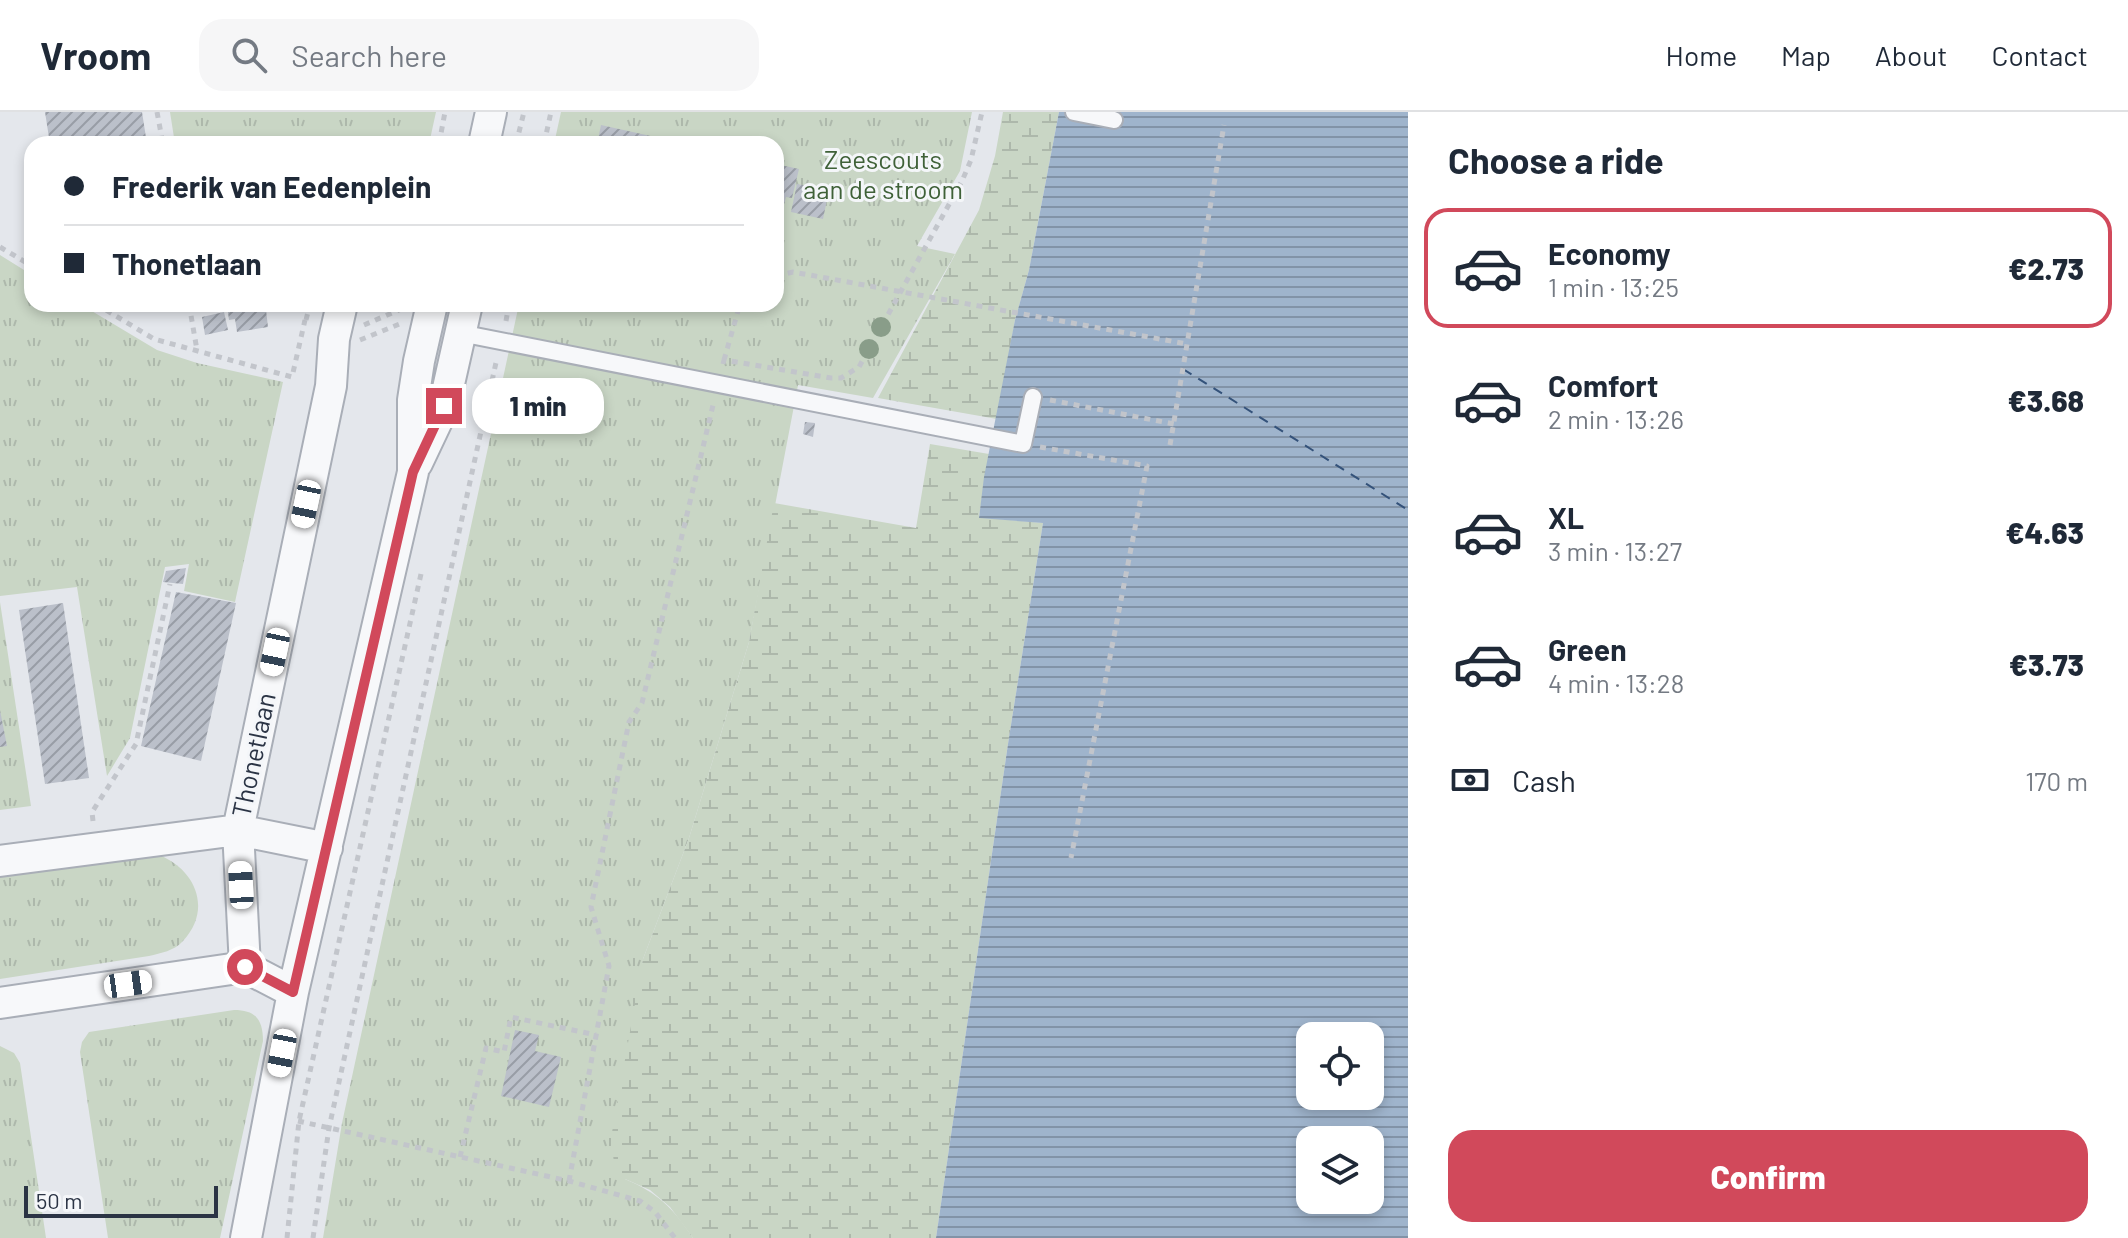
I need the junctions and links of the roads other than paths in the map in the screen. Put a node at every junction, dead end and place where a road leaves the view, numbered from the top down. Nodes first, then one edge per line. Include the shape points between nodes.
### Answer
1 (491, 112) edge
2 (1074, 112) edge
3 (1114, 120) dead end
4 (486, 136) edge
5 (431, 312) edge
6 (465, 312) edge
7 (340, 314) edge
8 (460, 333) junction
9 (1033, 397) road end
10 (413, 472) junction
11 (238, 830) junction
12 (327, 848) junction
13 (0, 861) edge
14 (245, 967) junction
15 (293, 992) junction
16 (0, 1003) edge
17 (246, 1238) edge

1 - 4 street
2 - 3 lane
5 - 10 street via 413,400
6 - 8 street
7 - 11 street, Thonetlaan via 331,386
8 - 9 lane via 1023,444
8 - 10 street via 444,406
10 - 12 street
11 - 12 street
11 - 13 street
11 - 14 street, Thonetlaan
12 - 15 street
14 - 15 street
14 - 16 street
15 - 17 street

